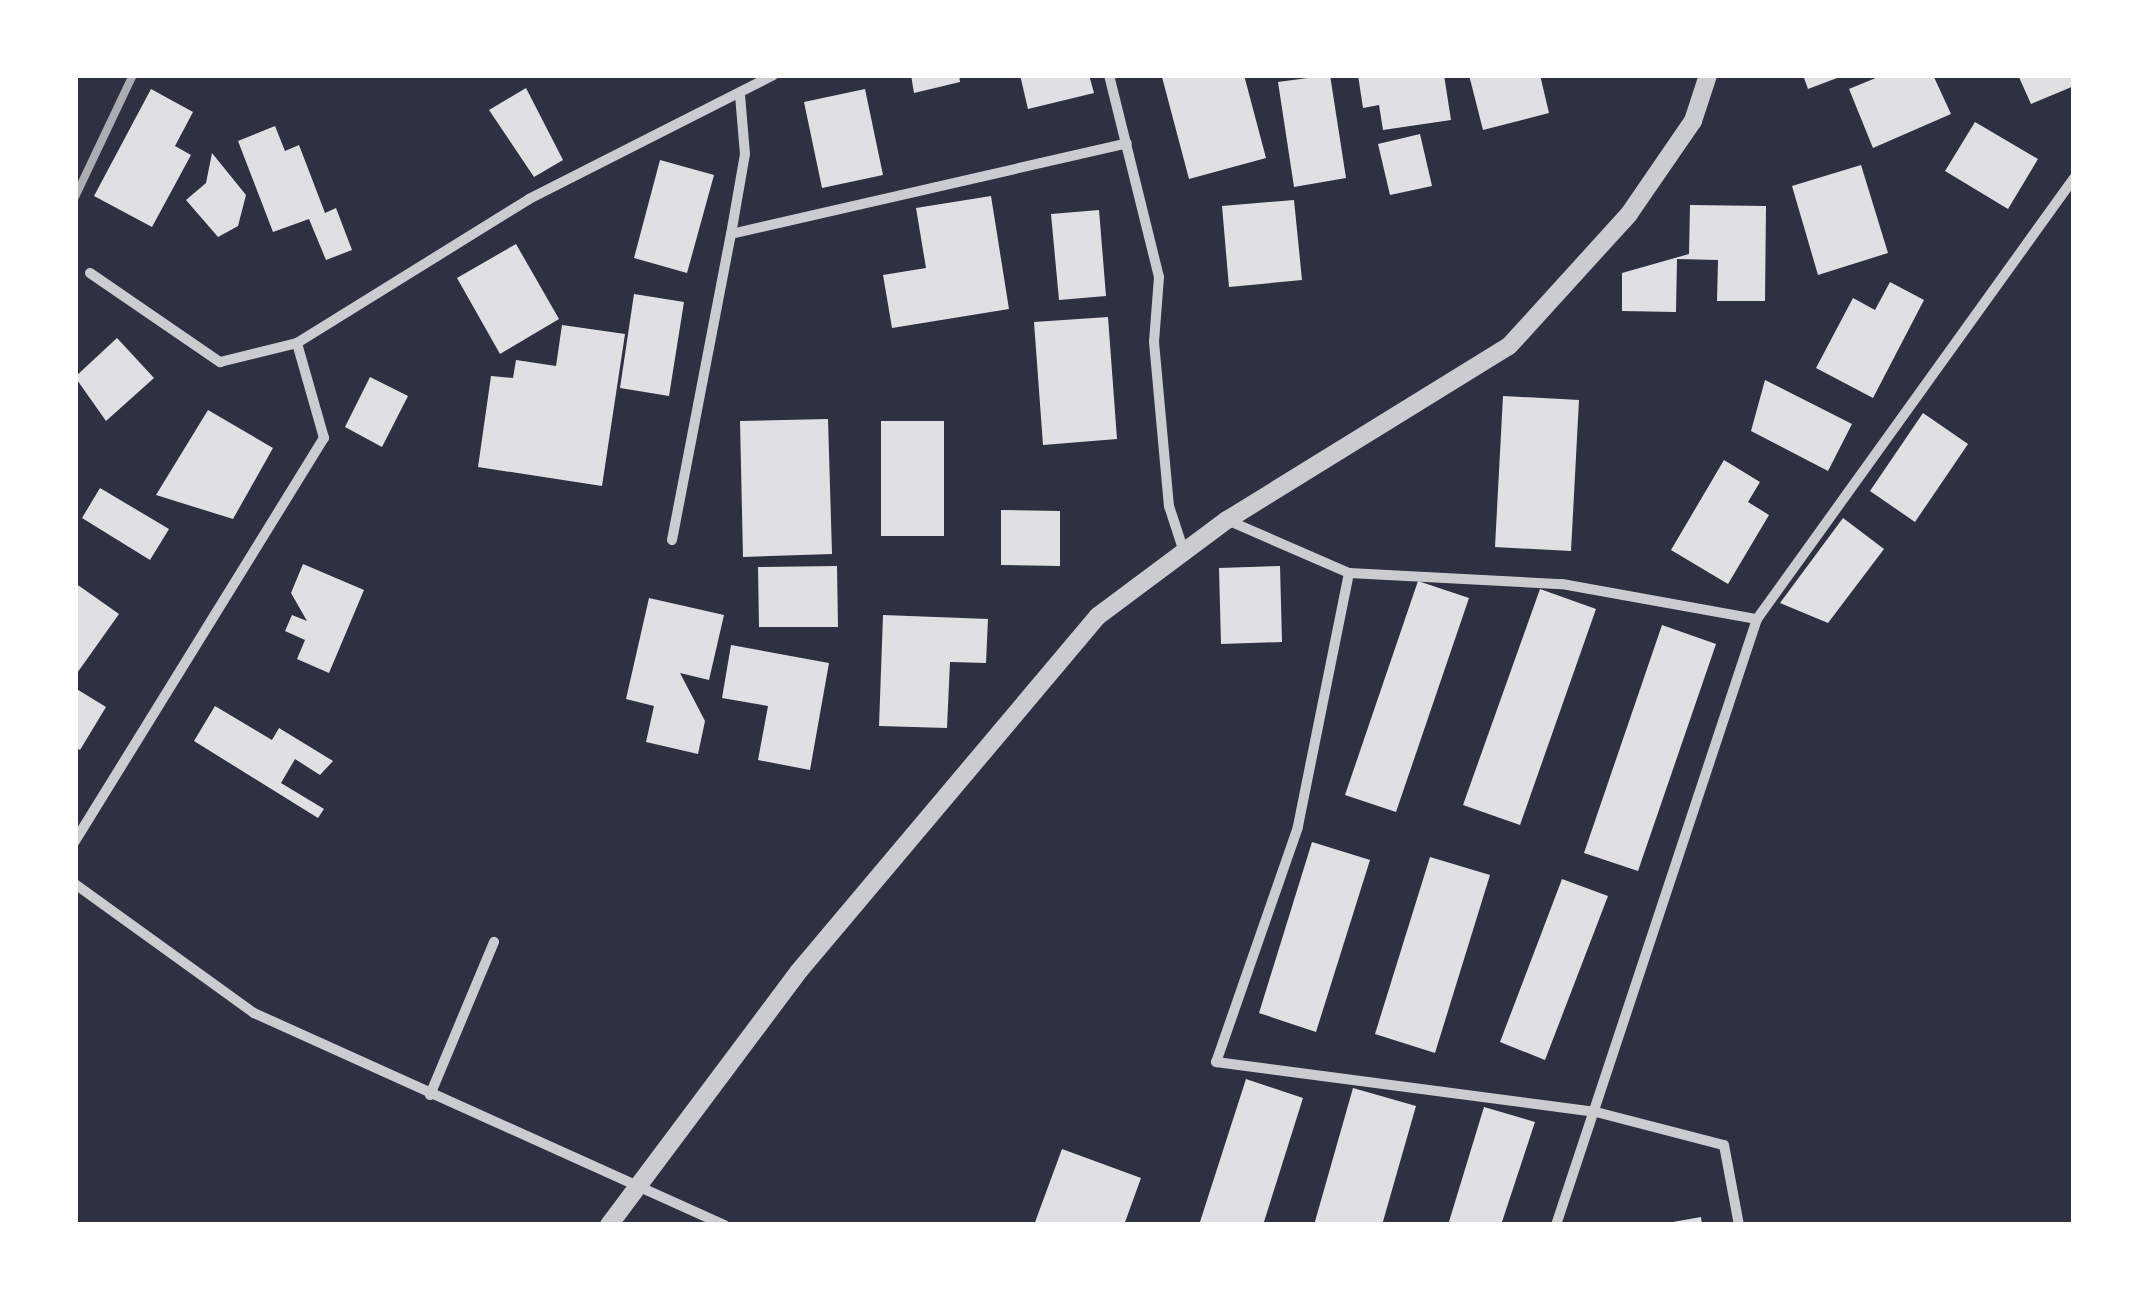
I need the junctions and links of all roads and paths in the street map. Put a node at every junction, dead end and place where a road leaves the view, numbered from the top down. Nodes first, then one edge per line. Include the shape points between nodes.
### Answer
1 (773, 75) edge
2 (1109, 75) edge
3 (1708, 75) edge
4 (740, 95) junction
5 (1127, 143) junction
6 (2074, 178) edge
7 (731, 234) junction
8 (90, 273) dead end
9 (297, 343) junction
10 (1227, 520) junction
11 (672, 540) dead end
12 (1184, 552) junction
13 (1349, 574) junction
14 (1757, 619) junction
15 (75, 841) edge
16 (75, 884) edge
17 (494, 942) dead end
18 (430, 1095) junction
19 (1596, 1112) junction
20 (636, 1190) junction
21 (609, 1225) edge
22 (724, 1225) edge
23 (1556, 1225) edge
24 (1739, 1225) edge

1 - 4 street
2 - 5 street
3 - 10 street via 1694,121 1629,214 1509,346
4 - 7 street via 745,154
4 - 9 street via 529,199
5 - 7 street
5 - 12 street via 1159,277 1154,342 1167,488
6 - 14 street
7 - 11 street
8 - 9 street via 220,362
9 - 15 street via 324,438
10 - 12 street
10 - 13 street
12 - 20 street via 1086,630 799,971
13 - 14 street via 1562,584
13 - 19 street via 1298,827 1216,1062
14 - 19 street
16 - 18 street via 254,1013
17 - 18 street
18 - 20 street
19 - 23 street
19 - 24 street via 1724,1145
20 - 21 street
20 - 22 street

